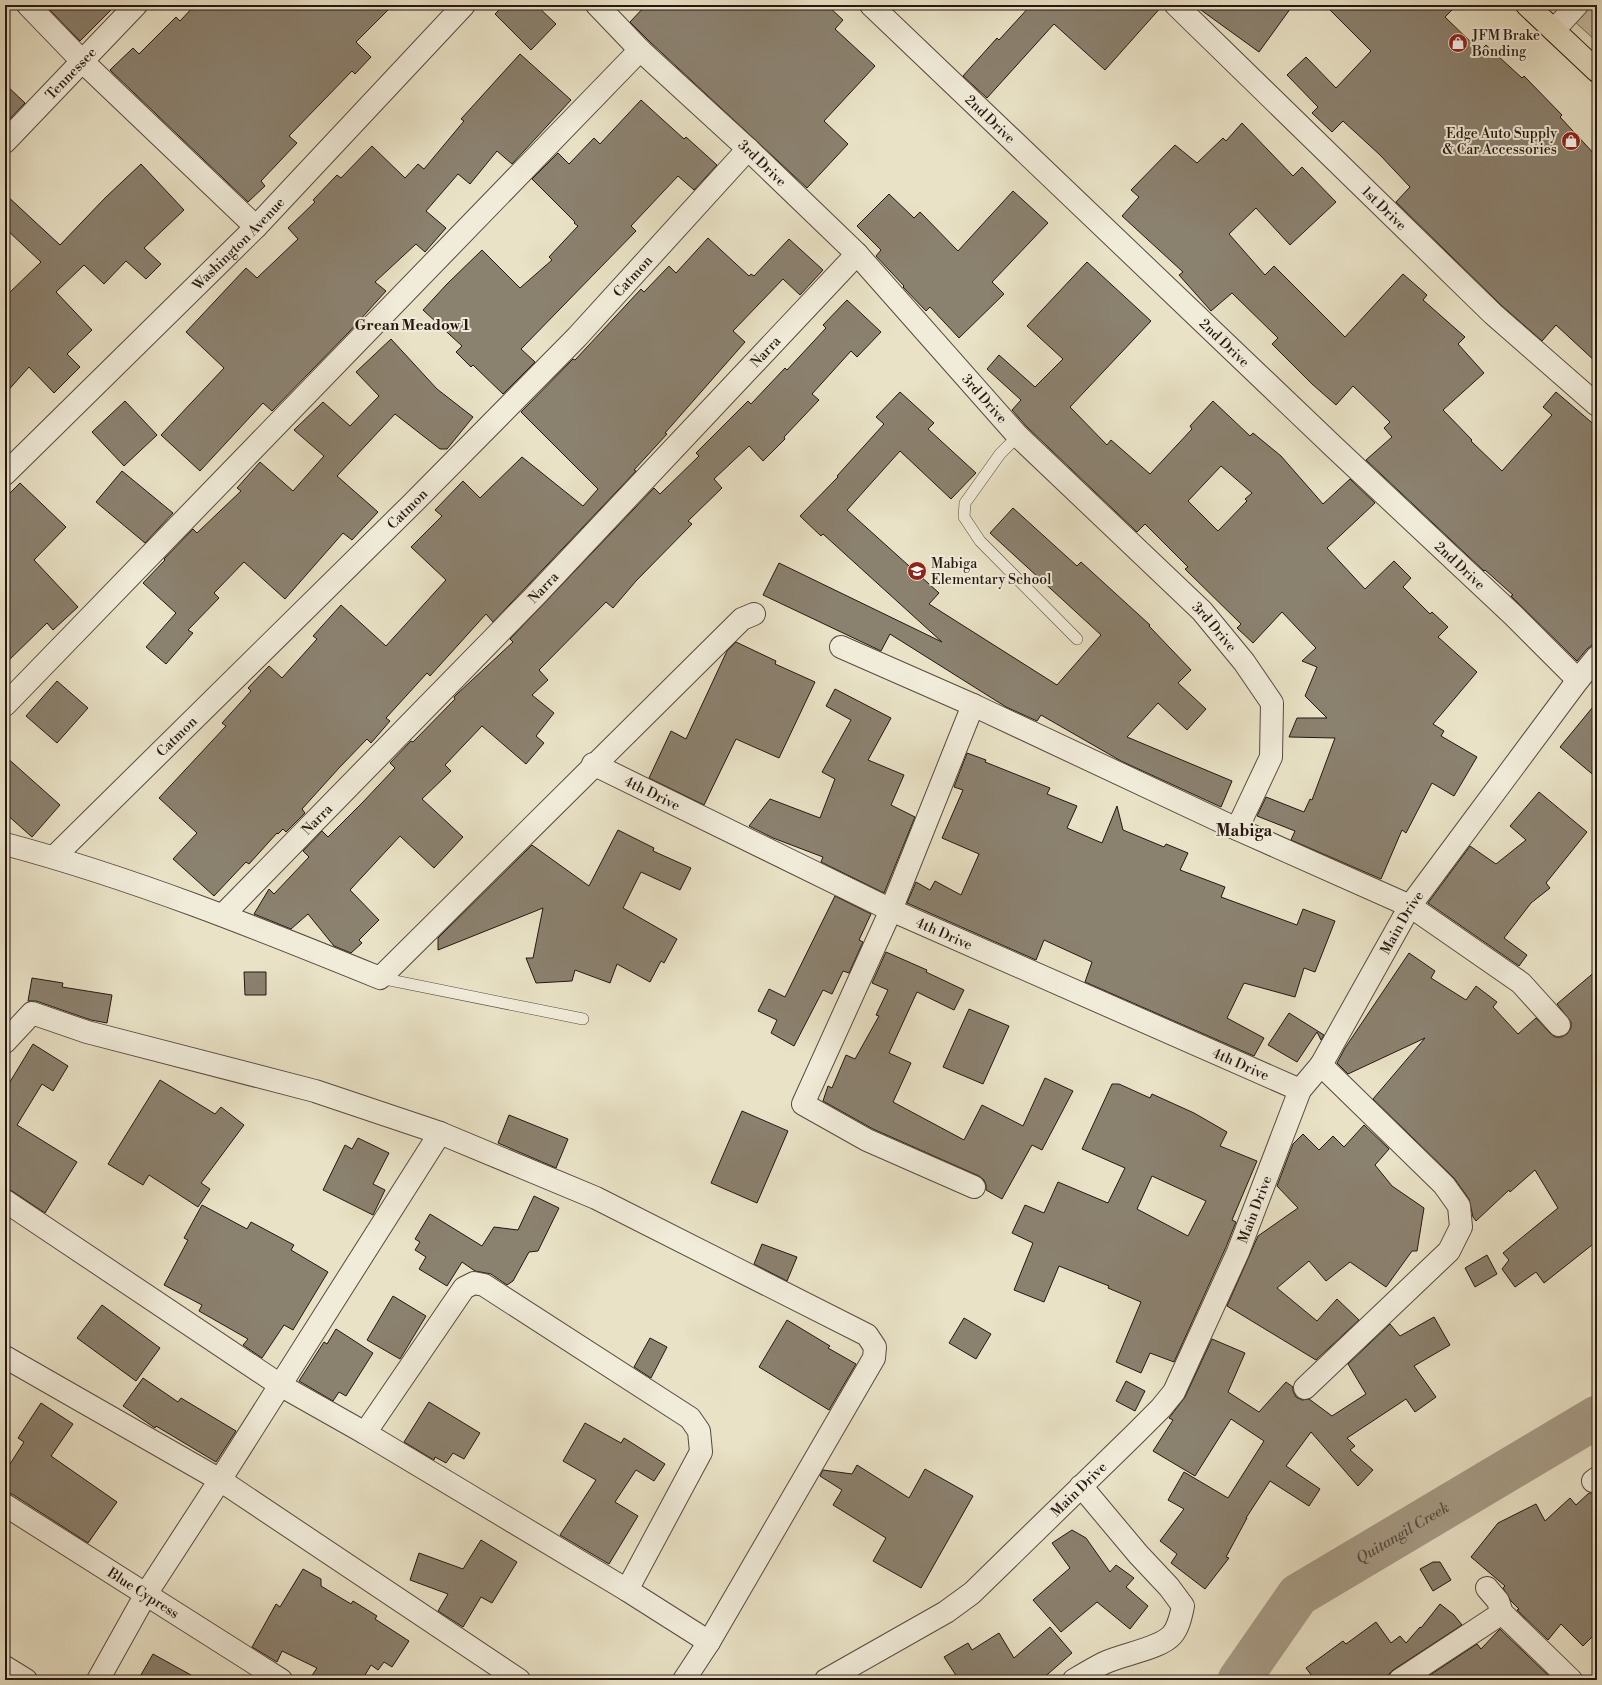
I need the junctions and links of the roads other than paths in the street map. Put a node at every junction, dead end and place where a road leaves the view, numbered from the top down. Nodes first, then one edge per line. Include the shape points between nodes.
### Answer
1 (28, 5) edge
2 (136, 5) edge
3 (464, 5) edge
4 (597, 5) edge
5 (871, 5) edge
6 (1176, 5) edge
7 (1527, 5) edge
8 (1577, 5) edge
9 (1554, 30) junction
10 (640, 50) junction
11 (82, 61) junction
12 (1597, 71) edge
13 (5, 142) edge
14 (748, 149) junction
15 (256, 227) junction
16 (857, 254) junction
17 (1597, 405) edge
18 (1018, 436) junction
19 (5, 474) edge
20 (754, 614) dead end
21 (1077, 639) dead end
22 (841, 647) dead end
23 (1597, 657) edge
24 (1578, 680) junction
25 (5, 705) edge
26 (973, 705) junction
27 (593, 764) junction
28 (1237, 829) junction
29 (5, 844) edge
30 (54, 857) junction
31 (1410, 906) junction
32 (891, 910) junction
33 (223, 915) junction
34 (380, 978) junction
35 (583, 1019) dead end
36 (1559, 1025) dead end
37 (5, 1042) edge
38 (1321, 1065) junction
39 (1300, 1090) junction
40 (440, 1133) junction
41 (974, 1187) dead end
42 (5, 1201) edge
43 (5, 1357) edge
44 (280, 1386) junction
45 (1305, 1388) dead end
46 (365, 1432) junction
47 (220, 1480) junction
48 (1081, 1486) junction
49 (5, 1505) edge
50 (1487, 1588) dead end
51 (627, 1590) junction
52 (146, 1594) junction
53 (1502, 1613) junction
54 (709, 1642) junction
55 (5, 1667) edge
56 (26, 1680) edge
57 (98, 1680) edge
58 (281, 1680) edge
59 (519, 1680) edge
60 (684, 1680) edge
61 (826, 1680) edge
62 (1074, 1680) edge
63 (1400, 1680) edge
64 (1571, 1680) edge

1 - 11 street
2 - 11 street, Tennessee
3 - 15 street, Washington Avenue
4 - 10 street, 3rd Drive
5 - 24 street, 2nd Drive via 1513,615
6 - 17 street, 1st Drive via 1492,314
7 - 9 highway
8 - 9 street
9 - 12 highway
10 - 14 street, 3rd Drive
10 - 25 street
11 - 13 street, Tennessee
11 - 15 street
14 - 16 street, 3rd Drive
14 - 30 street, Catmon via 577,337 406,510
15 - 19 street, Washington Avenue
16 - 18 street, 3rd Drive
16 - 33 street, Narra via 534,597
18 - 21 lane via 1000,454 965,503 964,517 980,541
18 - 28 street, 3rd Drive via 1202,611 1244,662 1272,703 1271,757
20 - 27 street via 742,619
22 - 26 street
23 - 24 street, Main Drive
24 - 31 street, Main Drive
26 - 28 street
26 - 32 street
27 - 32 street, 4th Drive
27 - 34 street
28 - 31 street
29 - 30 street
30 - 33 street
31 - 36 street via 1521,983
31 - 38 street, Main Drive
32 - 39 street, 4th Drive
32 - 41 street via 803,1104 867,1140
33 - 34 street
34 - 35 lane
37 - 40 street via 32,1013 87,1032 315,1091
38 - 39 street, Main Drive
38 - 45 street via 1444,1186 1459,1206 1461,1227 1449,1250
39 - 48 street, Main Drive via 1238,1252 1174,1392 1161,1408
40 - 44 street
40 - 54 street via 596,1198 867,1335 875,1347 874,1358
42 - 44 street
43 - 47 street
44 - 46 street
44 - 47 street
46 - 51 street
46 - 51 street via 464,1288 474,1283 484,1285 690,1418 699,1431 701,1452
47 - 52 street
47 - 59 street
48 - 61 street, Main Drive via 972,1593 946,1612
48 - 62 street via 1183,1606 1180,1621 1172,1635 1153,1646 1103,1663
49 - 52 street, Blue Cypress
50 - 53 street via 1498,1601
51 - 54 street
52 - 57 street
52 - 58 street, Blue Cypress
53 - 63 street
53 - 64 street
54 - 60 street
55 - 56 street

